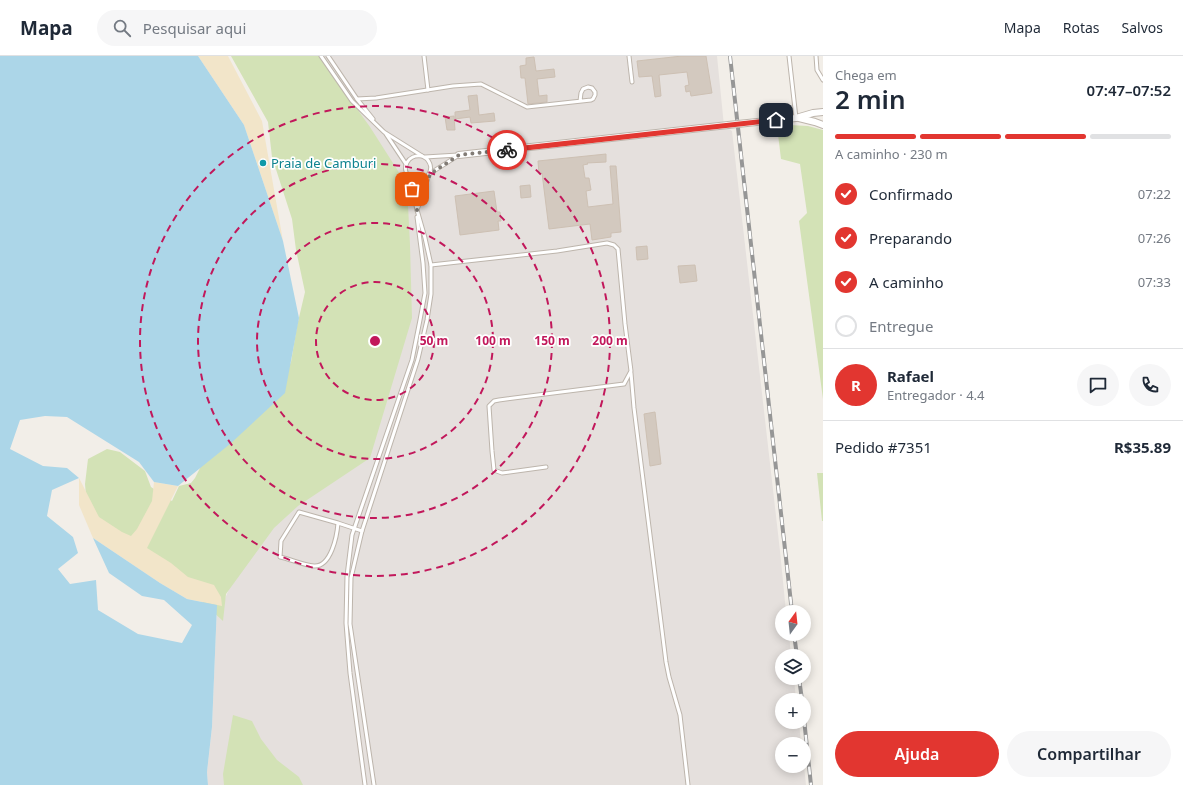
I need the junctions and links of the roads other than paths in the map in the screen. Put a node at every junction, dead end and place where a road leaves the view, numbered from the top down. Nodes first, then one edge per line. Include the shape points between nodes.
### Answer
1 (321, 56) edge
2 (328, 56) edge
3 (424, 56) edge
4 (629, 56) edge
5 (789, 56) edge
6 (816, 56) edge
7 (823, 80) edge
8 (632, 82) dead end
9 (428, 90) junction
10 (357, 99) junction
11 (580, 101) junction
12 (823, 112) edge
13 (796, 118) junction
14 (823, 125) edge
15 (384, 132) junction
16 (459, 155) junction
17 (423, 156) junction
18 (406, 164) junction
19 (429, 175) junction
20 (410, 178) junction
21 (417, 210) junction
22 (431, 265) junction
23 (631, 371) junction
24 (546, 467) dead end
25 (338, 523) junction
26 (354, 529) junction
27 (362, 532) junction
28 (365, 785) edge
29 (374, 785) edge
30 (688, 785) edge

1 - 15 lane via 352,101
2 - 10 lane
3 - 9 lane
4 - 8 lane
5 - 13 lane
6 - 7 lane via 817,70
9 - 10 lane
9 - 11 lane via 482,84 527,107
10 - 15 lane
11 - 11 lane via 593,99 595,92 592,88 582,90
12 - 13 street
13 - 14 street
13 - 16 street, bridge
15 - 17 lane
15 - 18 lane
16 - 17 lane
16 - 19 lane
17 - 18 lane via 414,156
17 - 19 lane via 431,164
18 - 20 lane via 406,172
19 - 20 lane via 420,181
19 - 21 lane
20 - 21 lane
21 - 22 lane
21 - 26 lane via 425,293 420,320 412,360
22 - 23 lane via 607,243 614,245 618,249
22 - 27 lane via 431,294 418,358
23 - 24 lane via 624,384 498,400 489,406 494,470 502,473
23 - 30 lane via 666,662 680,715
25 - 25 lane via 337,536 329,557 324,562 315,566 280,557 281,541 299,512
25 - 26 lane
26 - 27 lane
26 - 28 lane via 347,576 346,623
27 - 29 lane via 351,578 350,624

